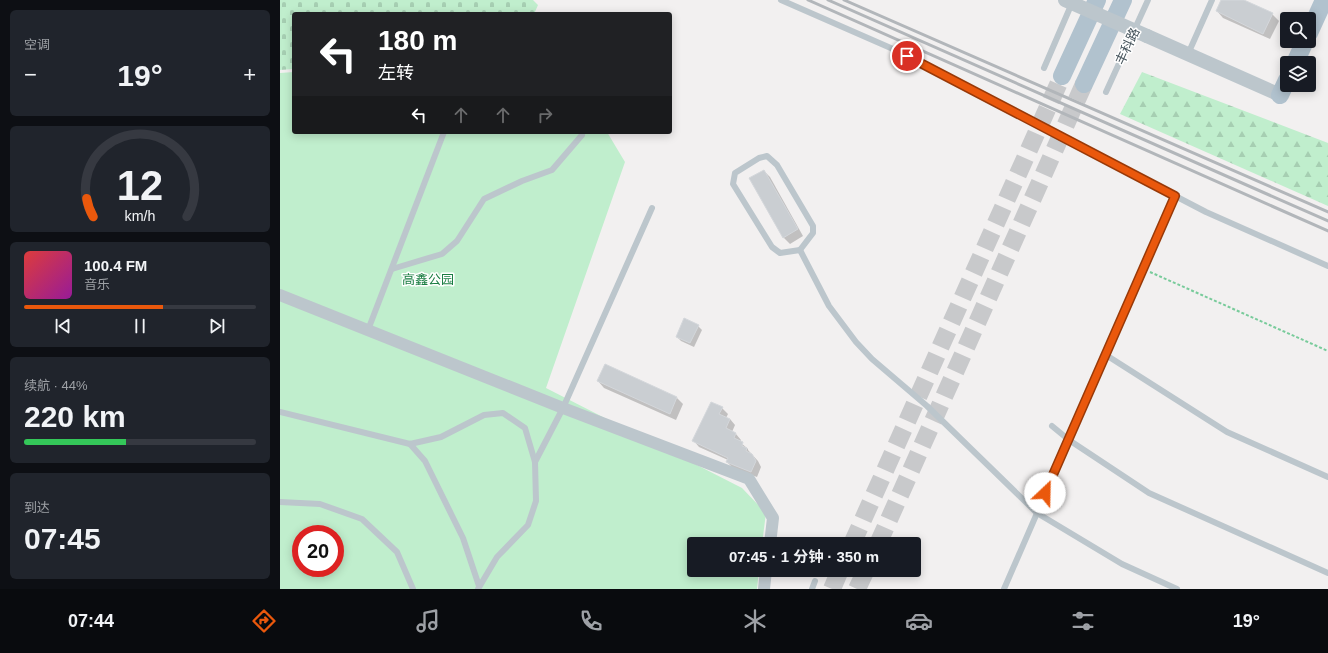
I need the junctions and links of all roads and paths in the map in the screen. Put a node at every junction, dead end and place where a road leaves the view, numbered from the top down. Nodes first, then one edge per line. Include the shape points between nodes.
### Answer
1 (781, 0) edge
2 (1065, 0) edge
3 (1074, 0) edge
4 (1097, 0) edge
5 (1123, 0) edge
6 (1148, 0) edge
7 (1212, 0) edge
8 (1324, 0) edge
9 (1316, 18) edge
10 (1188, 54) junction
11 (1044, 68) dead end
12 (1062, 76) tunnel mouth
13 (1084, 84) tunnel mouth
14 (1280, 87) edge
15 (1106, 92) dead end
16 (443, 134) edge
17 (582, 135) dead end
18 (1175, 196) junction
19 (652, 208) dead end
20 (800, 250) junction
21 (1328, 266) edge
22 (392, 269) junction
23 (1143, 269) junction
24 (280, 295) edge
25 (368, 330) junction
26 (1328, 351) edge
27 (1106, 355) junction
28 (563, 408) junction
29 (280, 412) edge
30 (1052, 426) dead end
31 (1068, 440) junction
32 (410, 444) junction
33 (535, 462) junction
34 (1328, 477) edge
35 (280, 502) edge
36 (1037, 513) junction
37 (771, 537) edge
38 (1328, 572) edge
39 (765, 577) edge
40 (815, 582) dead end
41 (479, 588) edge
42 (413, 589) edge
43 (764, 589) edge
44 (812, 589) edge
45 (1004, 589) edge
46 (1177, 589) edge

1 - 18 lane via 893,49
2 - 10 street, bridge
3 - 11 lane
4 - 12 main road
5 - 13 main road, 丰科路
6 - 15 lane, 丰科路
7 - 10 lane
8 - 9 main road
10 - 14 street
16 - 22 lane
17 - 22 lane via 552,170 484,199 457,241 442,254
18 - 21 lane
18 - 23 lane
19 - 28 lane
20 - 20 lane via 780,253 772,247 733,184 735,173 767,156 777,165 813,226 813,233
20 - 36 lane via 829,306 856,342 927,406
22 - 25 lane
23 - 26 path
23 - 27 lane
24 - 25 street
25 - 28 street
27 - 31 lane
27 - 34 lane via 1227,432
28 - 33 lane
28 - 37 street via 749,479 773,518
29 - 32 lane
30 - 31 lane
31 - 36 lane
31 - 38 lane via 1149,494
32 - 33 lane via 441,437 484,415 503,413 525,428
32 - 41 lane via 425,461 459,531
33 - 41 lane via 536,500 528,525 497,557
35 - 42 lane via 320,504 362,519 397,552
36 - 45 lane
36 - 46 lane via 1122,564
39 - 43 street
40 - 44 lane

